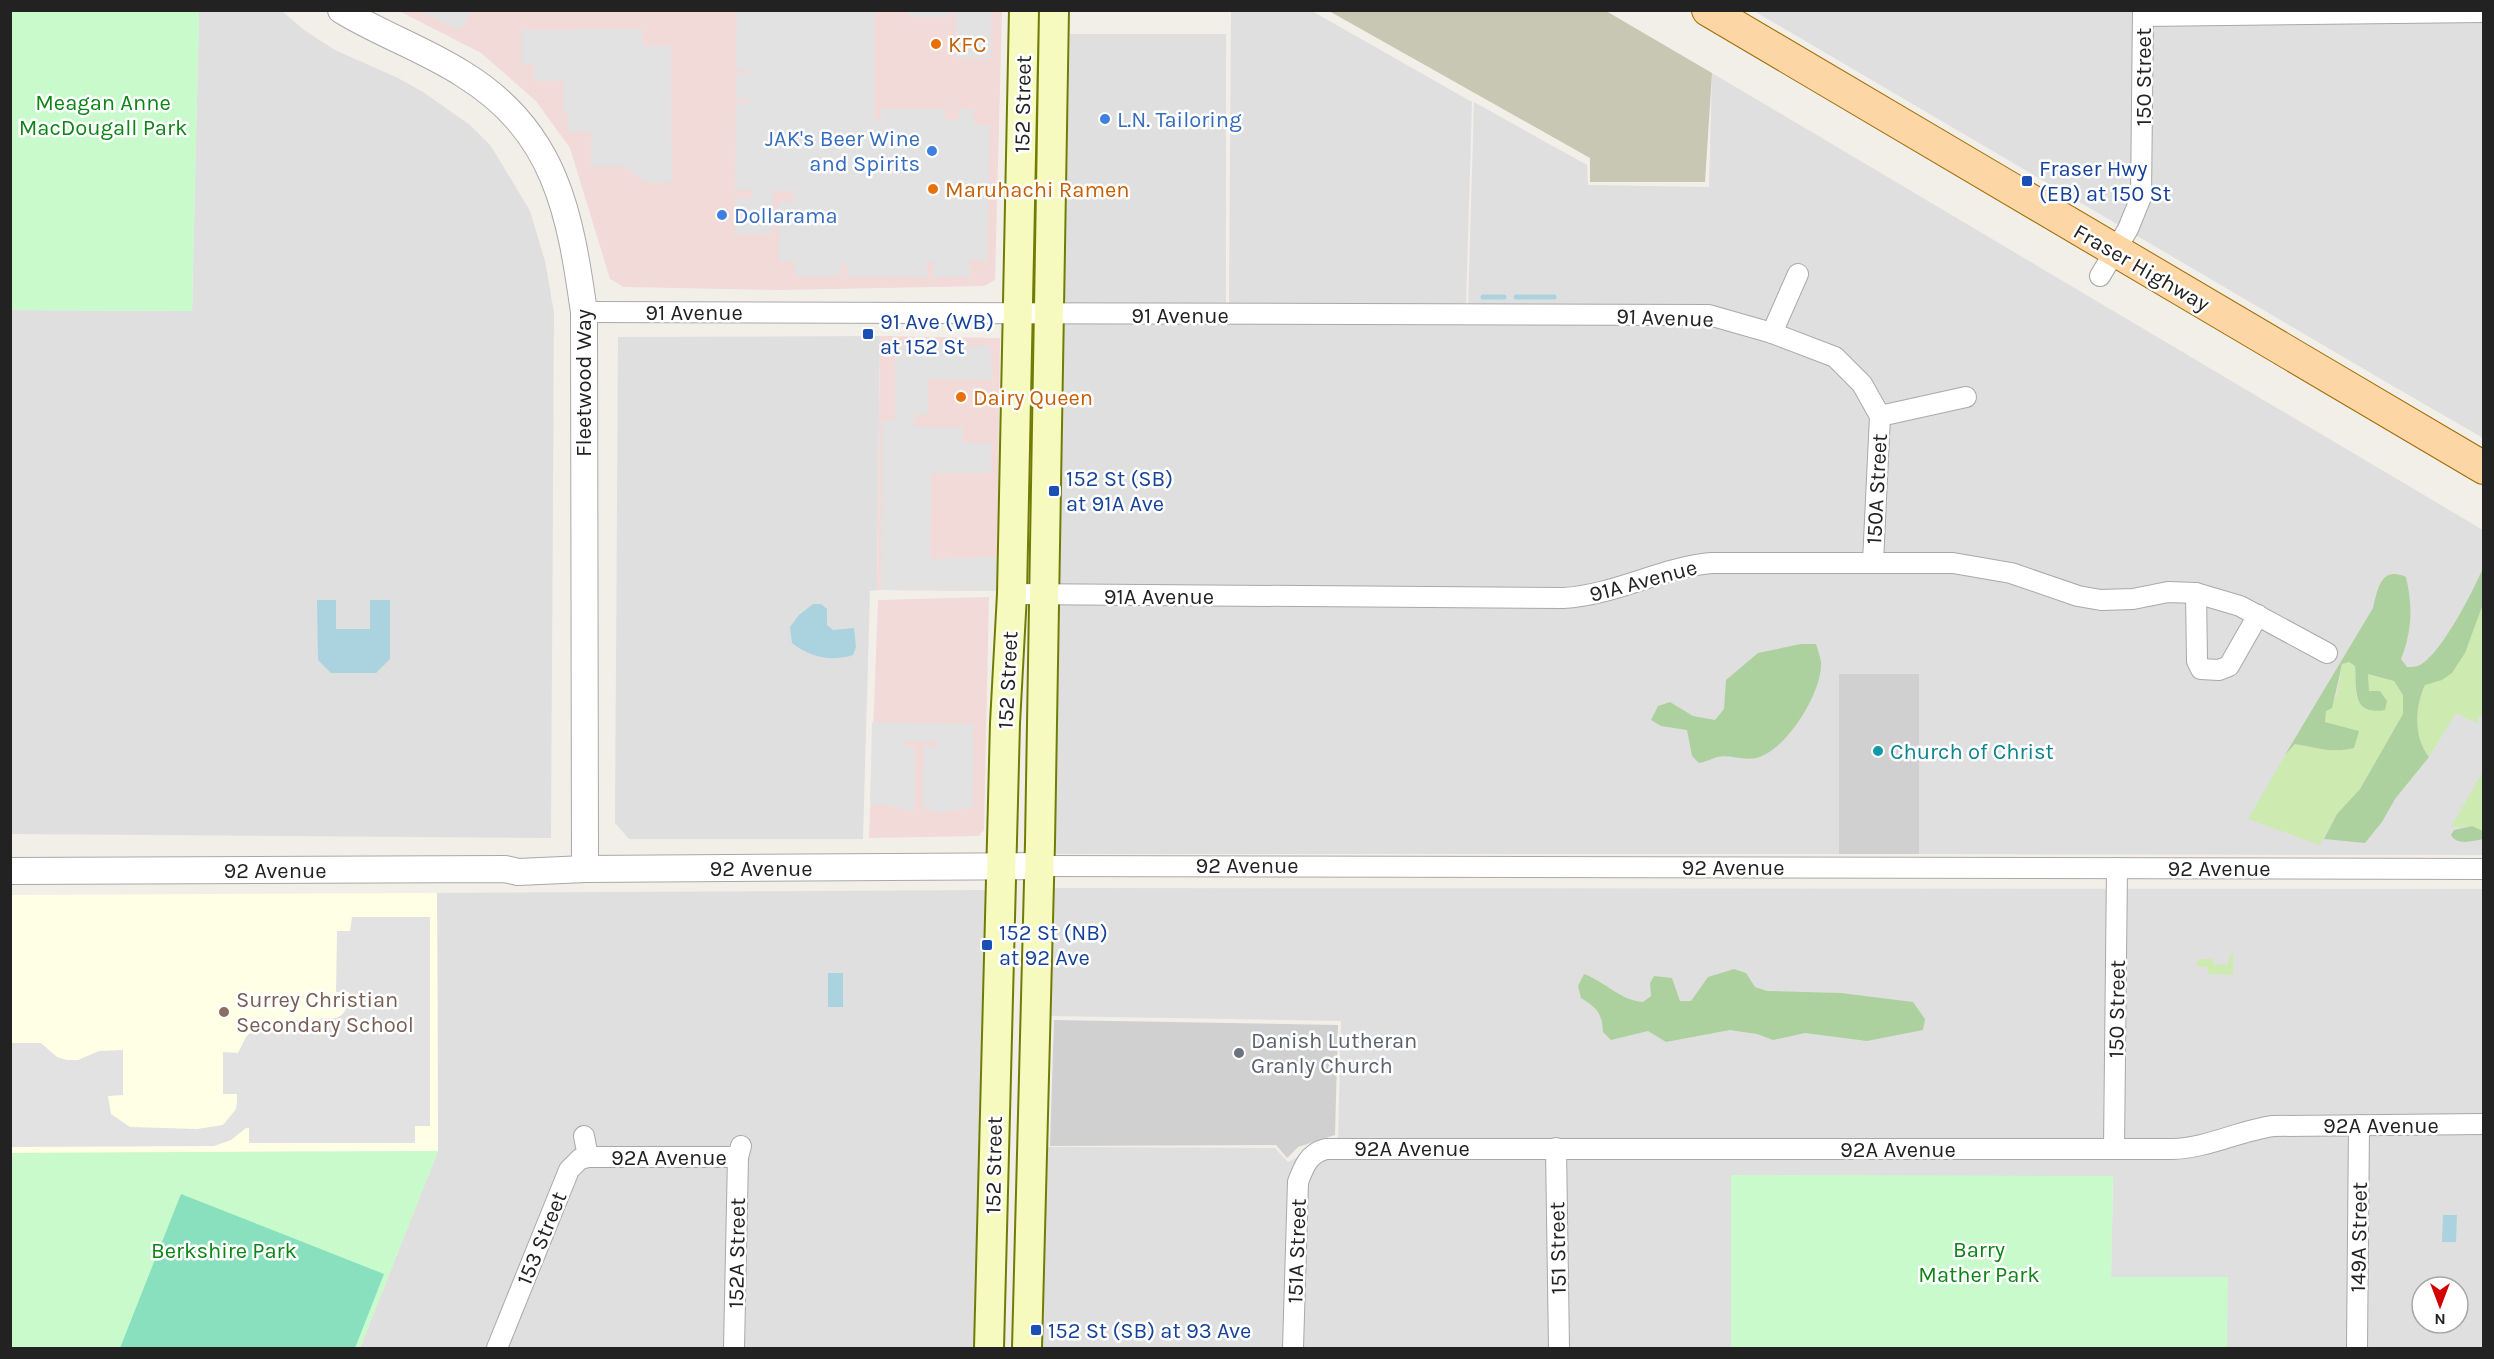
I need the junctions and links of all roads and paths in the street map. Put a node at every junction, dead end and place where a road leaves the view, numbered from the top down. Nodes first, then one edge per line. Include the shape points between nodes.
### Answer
1 (341, 10) edge
2 (1024, 10) edge
3 (1708, 10) edge
4 (1054, 11) edge
5 (2484, 12) edge
6 (2143, 13) edge
7 (2107, 264) junction
8 (1798, 274) dead end
9 (584, 312) junction
10 (1018, 314) junction
11 (1048, 314) junction
12 (1772, 333) junction
13 (1966, 397) dead end
14 (1880, 416) junction
15 (2484, 468) edge
16 (1873, 562) junction
17 (2196, 592) junction
18 (1012, 594) junction
19 (1042, 594) junction
20 (2258, 615) junction
21 (2327, 653) dead end
22 (1001, 866) junction
23 (1039, 866) junction
24 (2117, 868) junction
25 (585, 869) junction
26 (2484, 869) edge
27 (10, 871) edge
28 (2484, 1124) edge
29 (2359, 1125) junction
30 (584, 1136) dead end
31 (1556, 1148) junction
32 (2114, 1149) junction
33 (739, 1151) joint
34 (1311, 1156) joint
35 (588, 1157) junction
36 (497, 1348) edge
37 (734, 1348) edge
38 (989, 1348) edge
39 (1027, 1348) edge
40 (1293, 1348) edge
41 (1559, 1348) edge
42 (2357, 1348) edge

1 - 9 street, Fleetwood Way via 463,74 496,99 530,137 553,173 564,202
2 - 4 main road
2 - 10 main road, 152 Street
3 - 7 main road, Fraser Highway
4 - 11 main road, 152 Street
5 - 6 street
6 - 7 street, 150 Street via 2141,197
7 - 15 main road, Fraser Highway
8 - 12 street
9 - 10 street, 91 Avenue
9 - 25 street, Fleetwood Way
10 - 11 street, 91 Avenue
10 - 18 main road, 152 Street
11 - 12 street, 91 Avenue via 1709,315
11 - 19 main road, 152 Street
12 - 14 street, 150A Street via 1835,357 1862,384
13 - 14 street, 150A Street
14 - 16 street, 150A Street
16 - 17 street, 91A Avenue via 1988,567 2078,597 2101,600
16 - 19 street, 91A Avenue via 1698,565 1595,595 1563,598
17 - 20 street, 91A Avenue via 2224,599
17 - 20 street via 2197,662 2201,669 2229,666
18 - 19 street, 91A Avenue
18 - 22 main road, 152 Street
19 - 23 main road, 152 Street
20 - 21 street, 91A Avenue
22 - 23 street, 92 Avenue
22 - 25 street, 92 Avenue
22 - 38 main road, 152 Street
23 - 24 street, 92 Avenue
23 - 39 main road, 152 Street
24 - 26 street, 92 Avenue
24 - 32 street, 150 Street
25 - 27 street, 92 Avenue
28 - 29 street, 92A Avenue
29 - 32 street, 92A Avenue via 2273,1126 2240,1132 2202,1147
29 - 42 street, 149A Street
30 - 35 street
31 - 32 street, 92A Avenue
31 - 34 street, 92A Avenue via 1334,1148
31 - 41 street, 151 Street
33 - 35 street, 92A Avenue
33 - 37 street, 152A Street
34 - 40 street, 151A Street via 1298,1182
35 - 36 street, 153 Street via 568,1170

